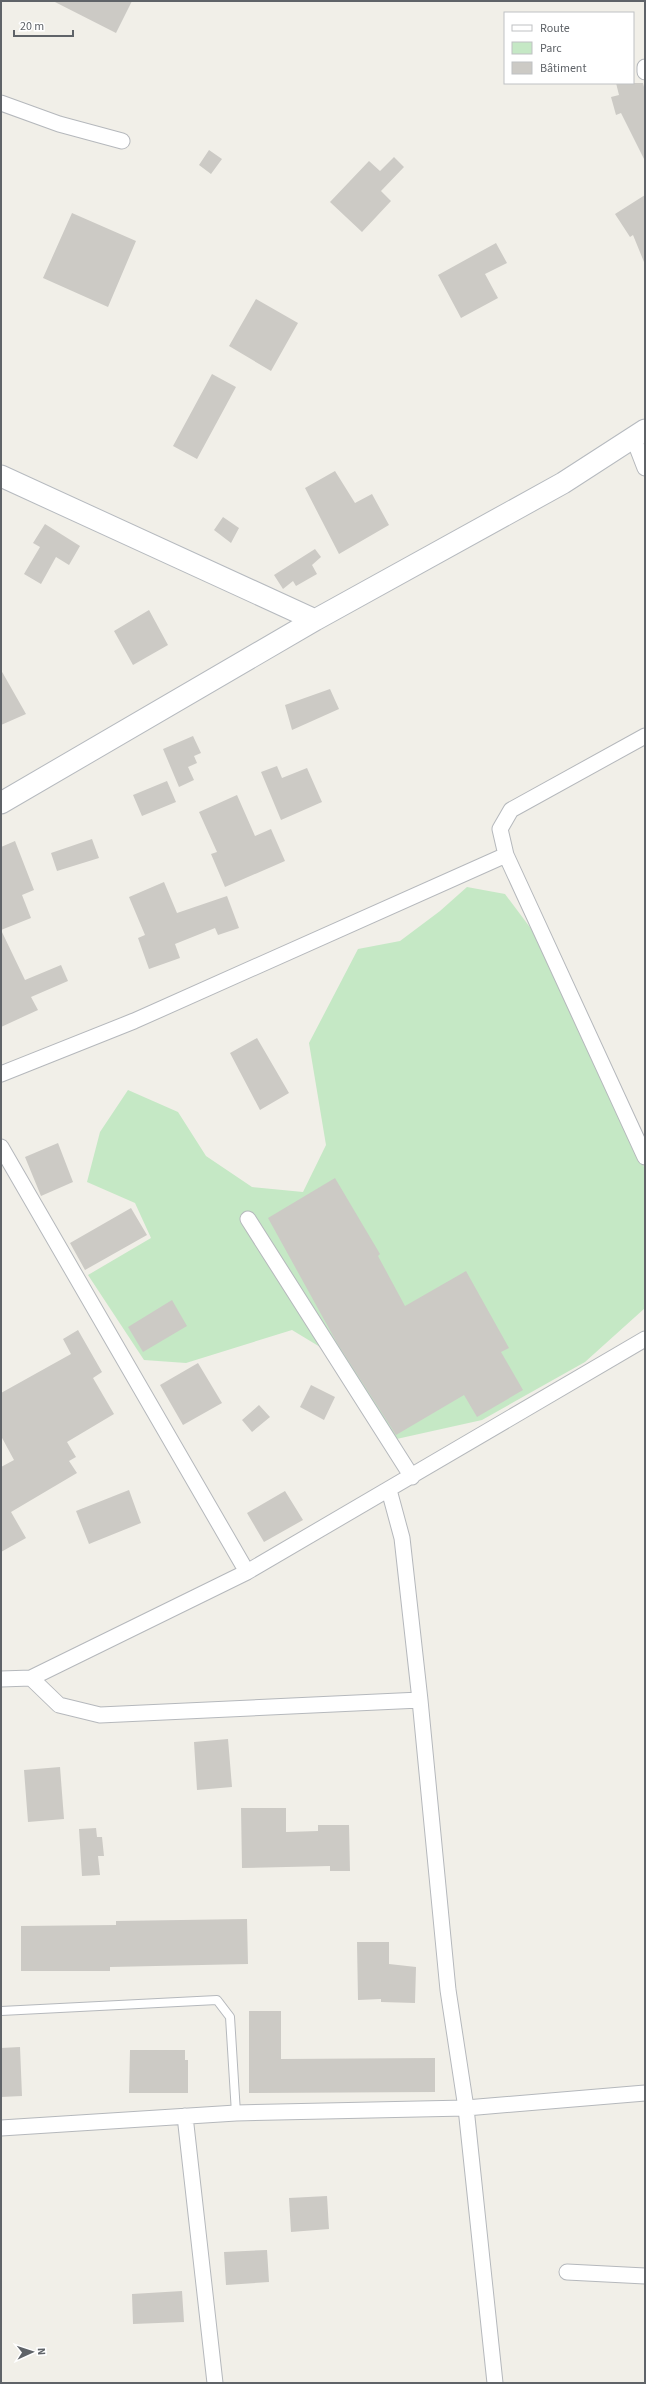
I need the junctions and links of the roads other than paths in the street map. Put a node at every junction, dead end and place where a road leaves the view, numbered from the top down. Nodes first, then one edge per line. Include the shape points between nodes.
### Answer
1 (645, 67) edge
2 (645, 72) edge
3 (1, 103) edge
4 (122, 141) dead end
5 (639, 434) edge
6 (645, 468) edge
7 (1, 476) edge
8 (315, 620) junction
9 (645, 736) edge
10 (1, 803) edge
11 (506, 856) junction
12 (1, 1074) edge
13 (1, 1147) edge
14 (645, 1157) edge
15 (248, 1218) dead end
16 (645, 1338) edge
17 (412, 1477) junction
18 (389, 1490) junction
19 (247, 1572) junction
20 (31, 1678) junction
21 (1, 1679) edge
22 (420, 1700) junction
23 (1, 2010) edge
24 (645, 2093) edge
25 (466, 2108) junction
26 (236, 2113) junction
27 (185, 2116) junction
28 (1, 2128) edge
29 (567, 2272) dead end
30 (645, 2276) edge
31 (214, 2383) edge
32 (495, 2383) edge

1 - 2 street
3 - 4 street via 59,124
5 - 6 street
5 - 8 main road via 563,483
7 - 8 main road
8 - 10 main road
9 - 11 street via 511,810 500,829
11 - 12 street via 141,1018
11 - 14 street
13 - 19 street
15 - 17 street
16 - 17 street
17 - 18 street
18 - 19 street
18 - 22 street via 402,1538
19 - 20 street
20 - 21 street
20 - 22 street via 59,1705 100,1715
22 - 25 street via 448,1990
23 - 26 lane via 217,2000 230,2017
24 - 25 street
25 - 26 street
25 - 32 street
26 - 27 street
27 - 28 street
27 - 31 street
29 - 30 street

